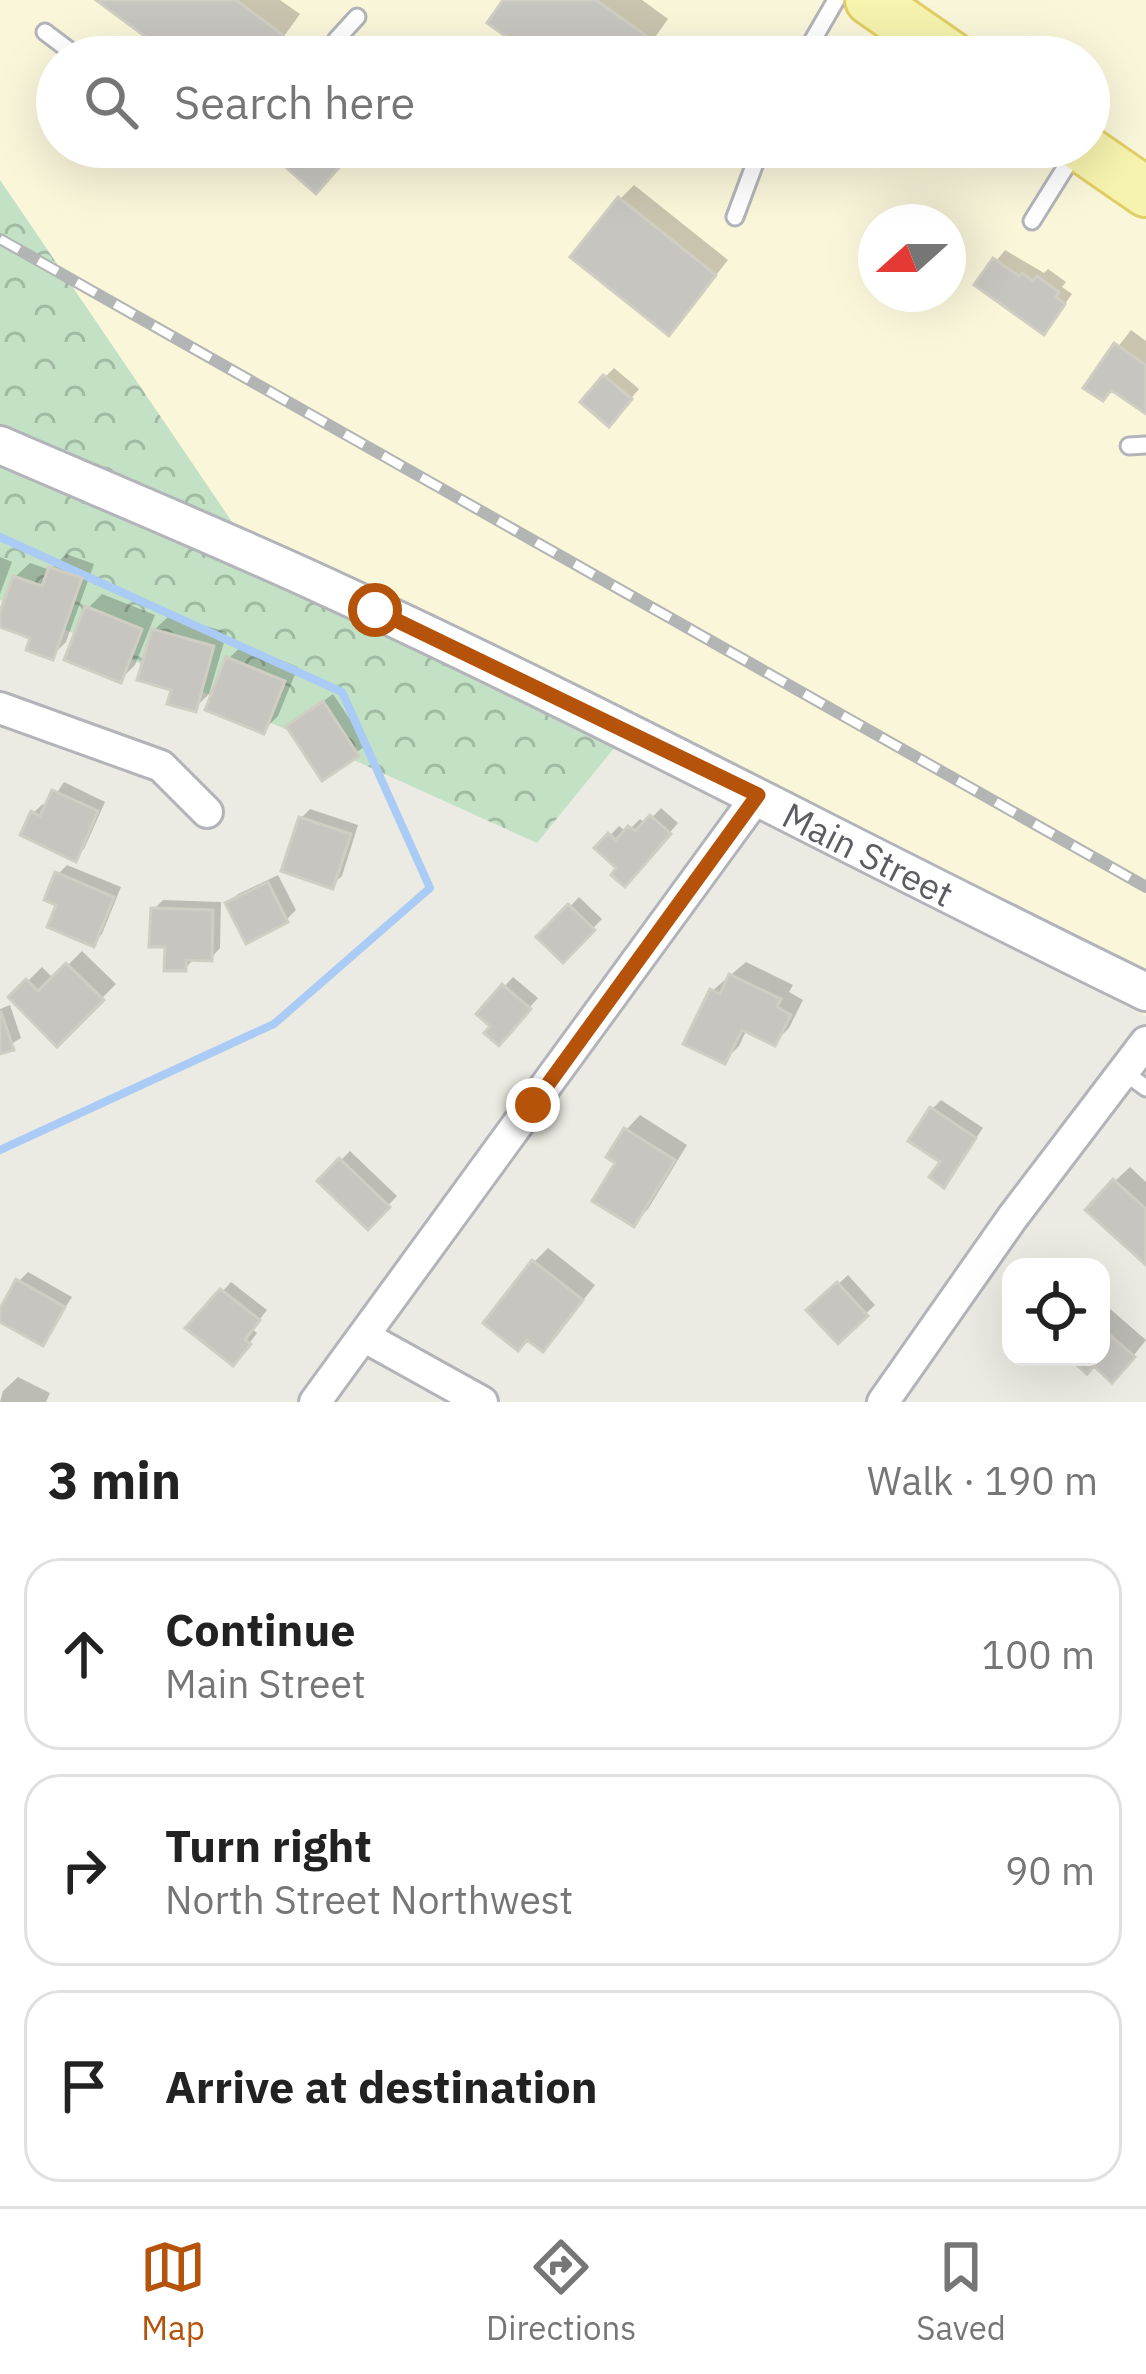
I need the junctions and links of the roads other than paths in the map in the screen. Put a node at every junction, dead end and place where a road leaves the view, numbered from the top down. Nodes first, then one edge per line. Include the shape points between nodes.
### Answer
1 (836, 0) edge
2 (870, 0) edge
3 (358, 17) dead end
4 (45, 32) dead end
5 (50, 36) edge
6 (340, 36) edge
7 (815, 36) edge
8 (922, 36) edge
9 (1110, 167) edge
10 (753, 168) edge
11 (1066, 168) edge
12 (1146, 192) edge
13 (735, 217) dead end
14 (1032, 221) dead end
15 (0, 445) edge
16 (2, 715) edge
17 (758, 795) junction
18 (207, 812) dead end
19 (1146, 992) edge
20 (1146, 1042) edge
21 (1135, 1080) edge
22 (365, 1337) junction
23 (315, 1402) edge
24 (482, 1402) edge
25 (883, 1402) edge

1 - 7 lane
2 - 8 main road
3 - 6 lane
4 - 5 lane
9 - 12 main road
10 - 13 lane
11 - 14 lane
15 - 17 street, Main Street via 332,589
16 - 18 street via 161,766
17 - 19 street, Main Street
17 - 22 street
20 - 21 street
21 - 25 street via 1012,1218
22 - 23 street
22 - 24 street

